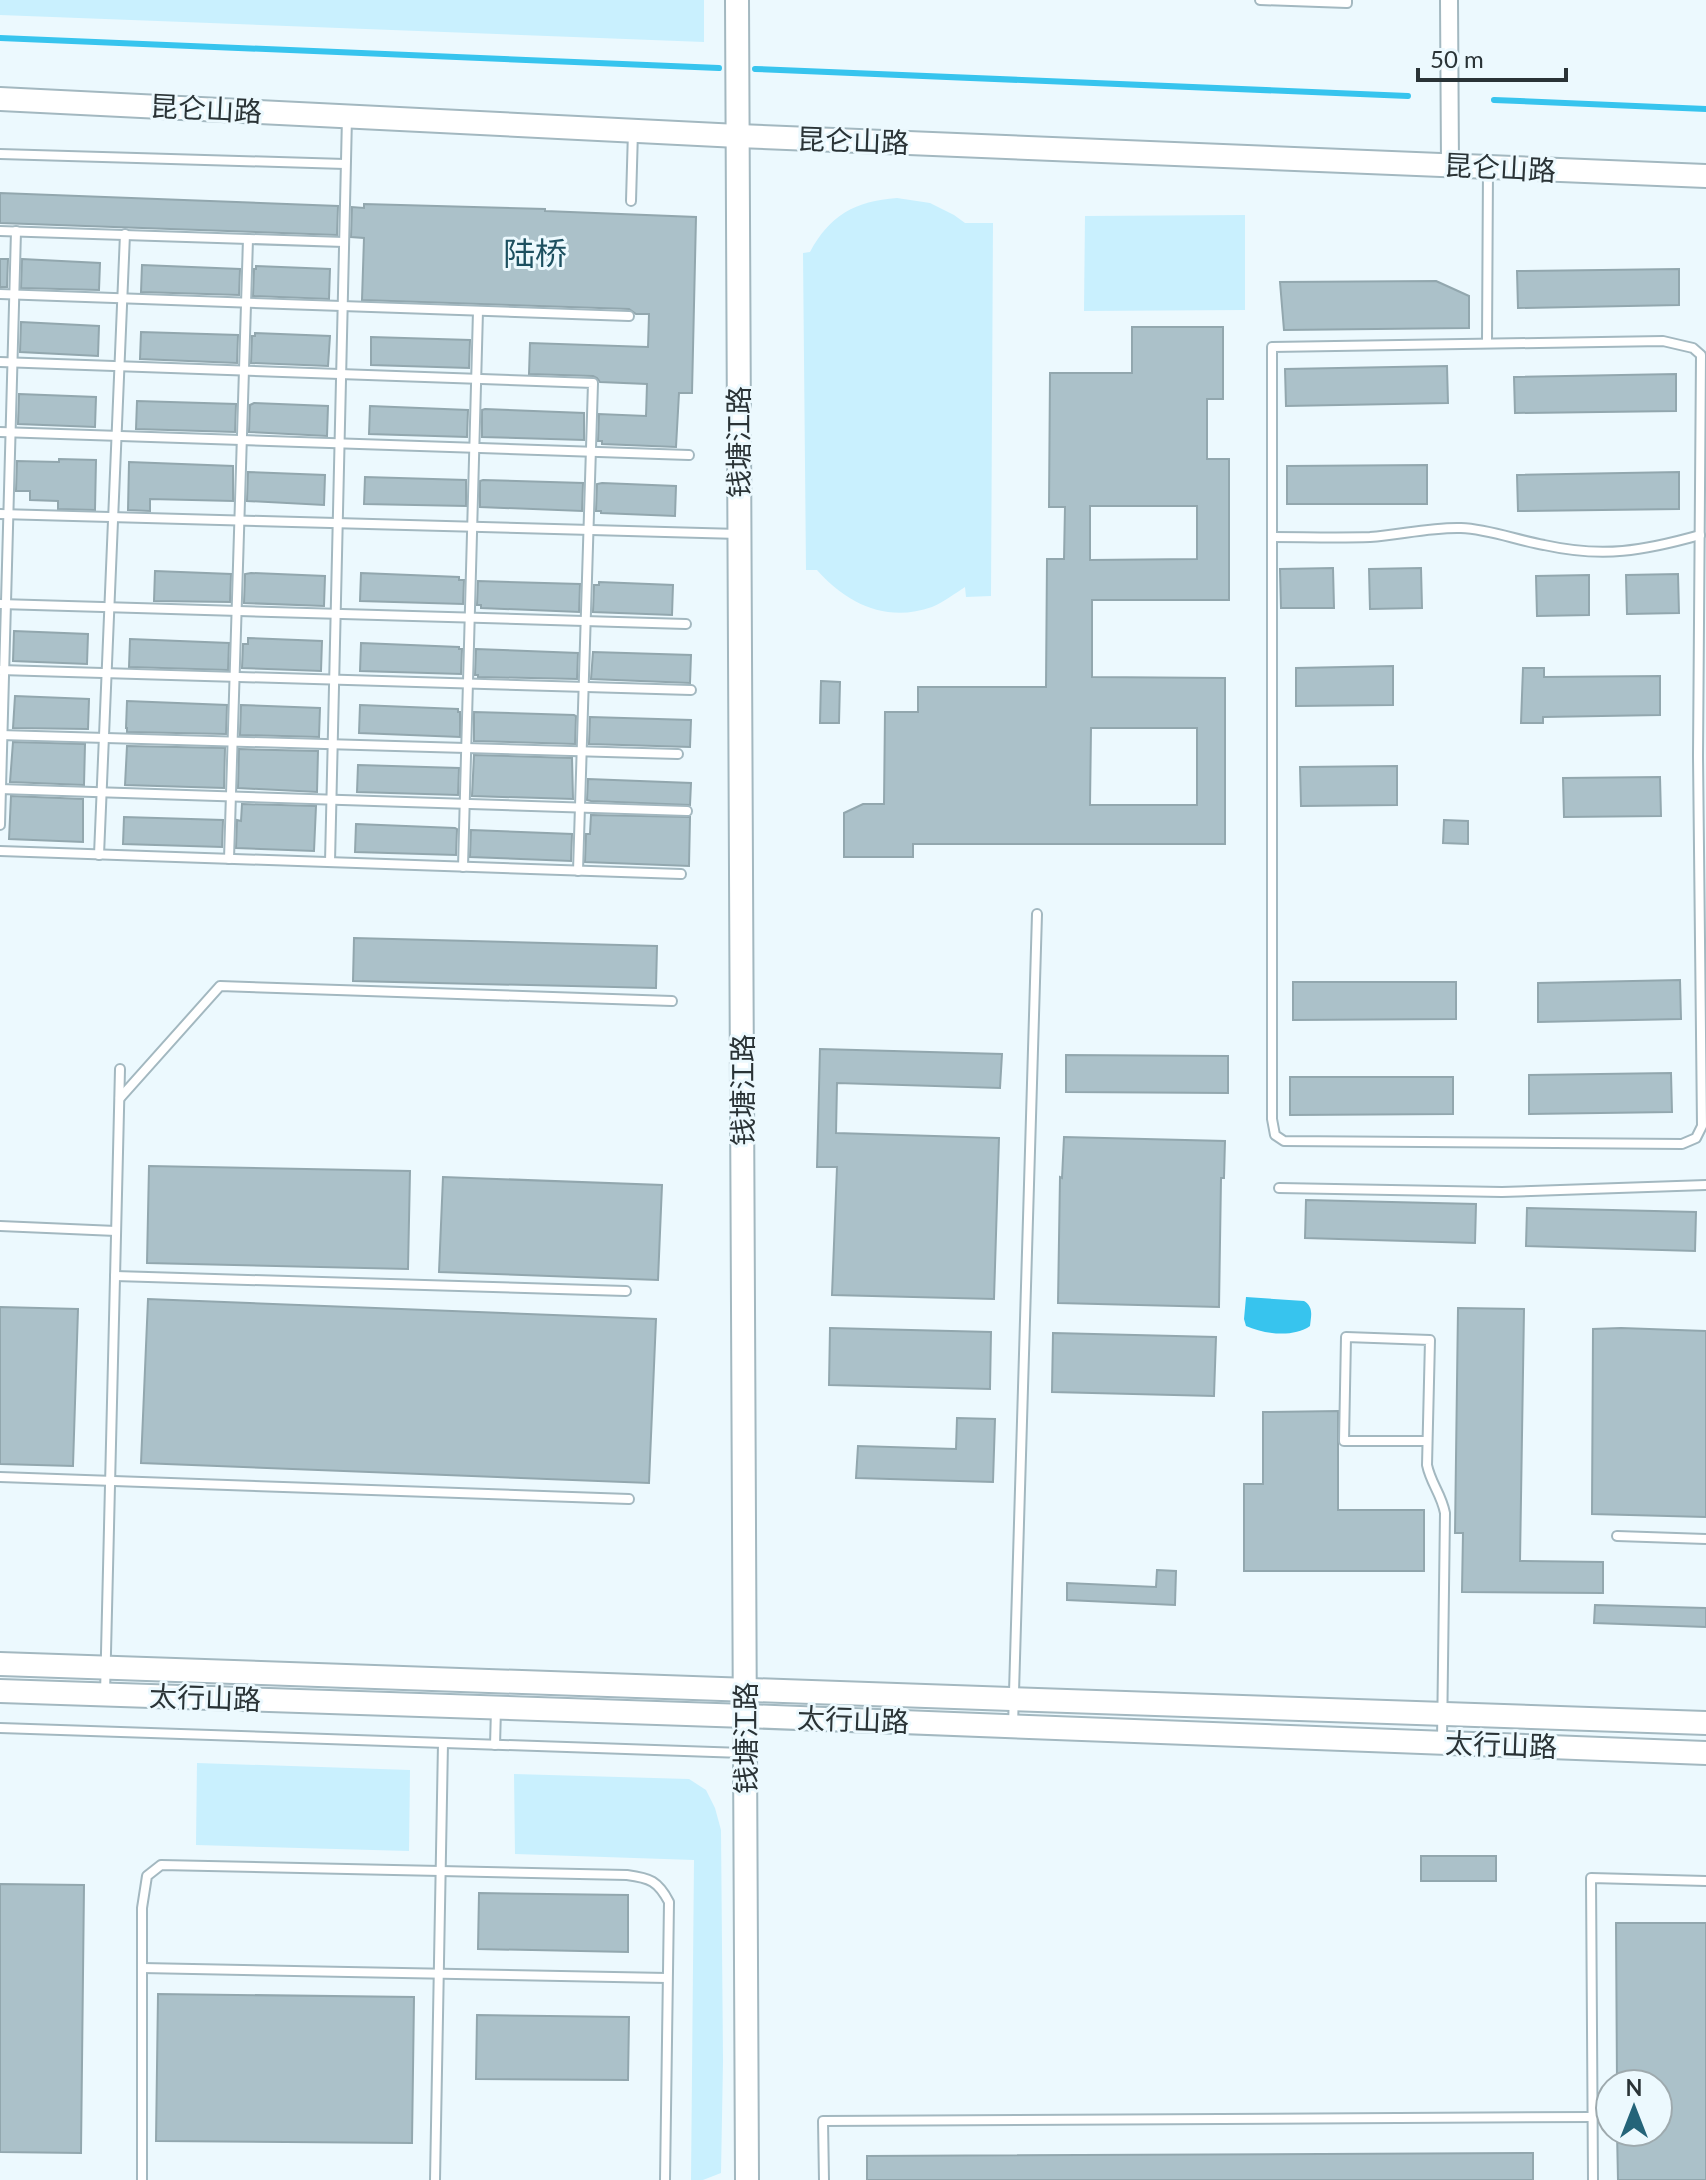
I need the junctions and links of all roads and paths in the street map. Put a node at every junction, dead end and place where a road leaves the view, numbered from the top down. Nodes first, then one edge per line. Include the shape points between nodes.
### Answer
1 (737, 0) edge
2 (1260, 0) edge
3 (1347, 0) edge
4 (1449, 0) edge
5 (0, 99) edge
6 (347, 116) junction
7 (633, 131) junction
8 (738, 136) junction
9 (0, 154) edge
10 (345, 164) junction
11 (1450, 165) junction
12 (1488, 168) junction
13 (1706, 176) edge
14 (631, 201) dead end
15 (0, 231) edge
16 (16, 231) junction
17 (125, 234) junction
18 (248, 239) junction
19 (344, 242) junction
20 (0, 294) edge
21 (15, 294) junction
22 (122, 298) junction
23 (246, 302) junction
24 (342, 306) junction
25 (478, 311) junction
26 (629, 316) dead end
27 (1487, 343) junction
28 (0, 362) edge
29 (13, 362) junction
30 (120, 366) junction
31 (244, 370) junction
32 (341, 374) junction
33 (476, 379) junction
34 (0, 432) edge
35 (11, 432) junction
36 (117, 436) junction
37 (242, 440) junction
38 (339, 443) junction
39 (475, 448) junction
40 (591, 452) junction
41 (689, 455) dead end
42 (4, 514) edge
43 (113, 517) junction
44 (240, 521) junction
45 (338, 523) junction
46 (473, 527) junction
47 (589, 530) junction
48 (740, 534) junction
49 (1700, 535) junction
50 (1272, 537) junction
51 (3, 604) edge
52 (110, 607) junction
53 (237, 611) junction
54 (336, 614) junction
55 (470, 618) junction
56 (586, 622) junction
57 (686, 624) dead end
58 (2, 670) edge
59 (107, 673) junction
60 (235, 676) junction
61 (334, 679) junction
62 (468, 683) junction
63 (584, 686) junction
64 (691, 690) dead end
65 (1, 735) edge
66 (104, 738) junction
67 (233, 741) junction
68 (333, 744) junction
69 (467, 748) junction
70 (582, 751) junction
71 (678, 754) dead end
72 (0, 789) edge
73 (102, 792) junction
74 (231, 796) junction
75 (332, 800) junction
76 (465, 804) junction
77 (580, 807) junction
78 (687, 811) dead end
79 (0, 825) edge
80 (0, 851) edge
81 (99, 855) junction
82 (229, 859) junction
83 (330, 862) junction
84 (463, 867) junction
85 (578, 871) junction
86 (681, 874) dead end
87 (1037, 914) dead end
88 (672, 1001) dead end
89 (120, 1069) dead end
90 (120, 1099) junction
91 (1706, 1185) edge
92 (1279, 1188) dead end
93 (0, 1226) edge
94 (116, 1231) junction
95 (115, 1276) junction
96 (626, 1291) dead end
97 (1427, 1441) junction
98 (0, 1477) edge
99 (110, 1480) junction
100 (629, 1499) dead end
101 (1617, 1536) dead end
102 (1706, 1539) edge
103 (0, 1664) edge
104 (106, 1667) junction
105 (746, 1690) junction
106 (0, 1691) edge
107 (105, 1695) junction
108 (1014, 1699) junction
109 (496, 1708) junction
110 (1443, 1714) junction
111 (746, 1716) junction
112 (1706, 1723) edge
113 (1013, 1726) junction
114 (0, 1728) edge
115 (443, 1743) junction
116 (1442, 1743) junction
117 (495, 1745) junction
118 (746, 1753) junction
119 (1706, 1753) edge
120 (441, 1871) junction
121 (1706, 1881) edge
122 (142, 1968) junction
123 (439, 1974) junction
124 (667, 1978) junction
125 (1593, 2117) junction
126 (142, 2180) edge
127 (435, 2180) edge
128 (665, 2180) edge
129 (747, 2180) edge
130 (824, 2180) edge
131 (1593, 2180) edge

1 - 8 street, 钱塘江路
2 - 3 lane
4 - 11 street
5 - 6 street, 昆仑山路
6 - 7 street, 昆仑山路
6 - 10 lane
7 - 8 street, 昆仑山路
7 - 14 lane
8 - 11 street, 昆仑山路
8 - 48 street, 钱塘江路
9 - 10 lane
10 - 19 lane
11 - 12 street, 昆仑山路
12 - 13 street, 昆仑山路
12 - 27 lane
15 - 16 lane
16 - 17 lane
16 - 21 lane
17 - 18 lane
17 - 22 lane
18 - 19 lane
18 - 23 lane
19 - 24 lane
20 - 21 lane
21 - 22 lane
21 - 29 lane
22 - 23 lane
22 - 30 lane
23 - 24 lane
23 - 31 lane
24 - 25 lane
24 - 32 lane
25 - 26 lane
25 - 33 lane
27 - 49 lane via 1663,341 1701,355
27 - 50 lane via 1272,347
28 - 29 lane
29 - 30 lane
29 - 35 lane
30 - 31 lane
30 - 36 lane
31 - 32 lane
31 - 37 lane
32 - 33 lane
32 - 38 lane
33 - 39 lane
33 - 40 lane via 593,383
34 - 35 lane
35 - 36 lane
35 - 42 lane
36 - 37 lane
36 - 43 lane
37 - 38 lane
37 - 44 lane
38 - 39 lane
38 - 45 lane
39 - 40 lane
39 - 46 lane
40 - 41 lane
40 - 47 lane
42 - 43 lane
42 - 51 lane
43 - 44 lane
43 - 52 lane
44 - 45 lane
44 - 53 lane
45 - 46 lane
45 - 54 lane
46 - 47 lane
46 - 55 lane
47 - 48 lane
47 - 56 lane
48 - 105 street, 钱塘江路
49 - 50 lane via 1608,553 1462,528 1369,537
49 - 50 lane via 1702,1126 1696,1138 1682,1144 1284,1141 1275,1135
51 - 52 lane
51 - 58 lane
52 - 53 lane
52 - 59 lane
53 - 54 lane
53 - 60 lane
54 - 55 lane
54 - 61 lane
55 - 56 lane
55 - 62 lane
56 - 57 lane
56 - 63 lane
58 - 59 lane
58 - 65 lane
59 - 60 lane
59 - 66 lane
60 - 61 lane
60 - 67 lane
61 - 62 lane
61 - 68 lane
62 - 63 lane
62 - 69 lane
63 - 64 lane
63 - 70 lane
65 - 66 lane
65 - 72 lane
66 - 67 lane
66 - 73 lane
67 - 68 lane
67 - 74 lane
68 - 69 lane
68 - 75 lane
69 - 70 lane
69 - 76 lane
70 - 71 lane
70 - 77 lane
72 - 73 lane
72 - 79 lane
73 - 74 lane
73 - 81 lane
74 - 75 lane
74 - 82 lane
75 - 76 lane
75 - 83 lane
76 - 77 lane
76 - 84 lane
77 - 78 lane
77 - 85 lane
80 - 81 lane
81 - 82 lane
82 - 83 lane
83 - 84 lane
84 - 85 lane
85 - 86 lane
87 - 108 lane
88 - 90 lane via 220,986
89 - 90 lane
90 - 94 lane
91 - 92 lane via 1502,1192
93 - 94 lane
94 - 95 lane
95 - 96 lane
95 - 99 lane
97 - 97 lane via 1344,1441 1346,1337 1430,1340
97 - 110 lane via 1430,1478 1445,1513
98 - 99 lane
99 - 100 lane
99 - 104 lane
101 - 102 lane
103 - 104 street, 太行山路
104 - 105 street, 太行山路
104 - 107 lane
105 - 108 street, 太行山路
105 - 111 street, 钱塘江路
106 - 107 street, 太行山路
107 - 109 street, 太行山路
108 - 110 street, 太行山路
108 - 113 lane
109 - 111 street, 太行山路
109 - 117 lane
110 - 112 street, 太行山路
110 - 116 lane
111 - 113 street, 太行山路
111 - 118 street, 钱塘江路
113 - 116 street, 太行山路
114 - 115 lane
115 - 117 lane
115 - 120 lane
116 - 119 street, 太行山路
117 - 118 lane
118 - 129 street, 钱塘江路
120 - 122 lane via 161,1865 147,1876 143,1892
120 - 123 lane
120 - 124 lane via 644,1877 661,1886 669,1902
121 - 125 lane via 1591,1878
122 - 123 lane
122 - 126 lane
123 - 124 lane
123 - 127 lane
124 - 128 lane
125 - 130 lane via 823,2121
125 - 131 lane

